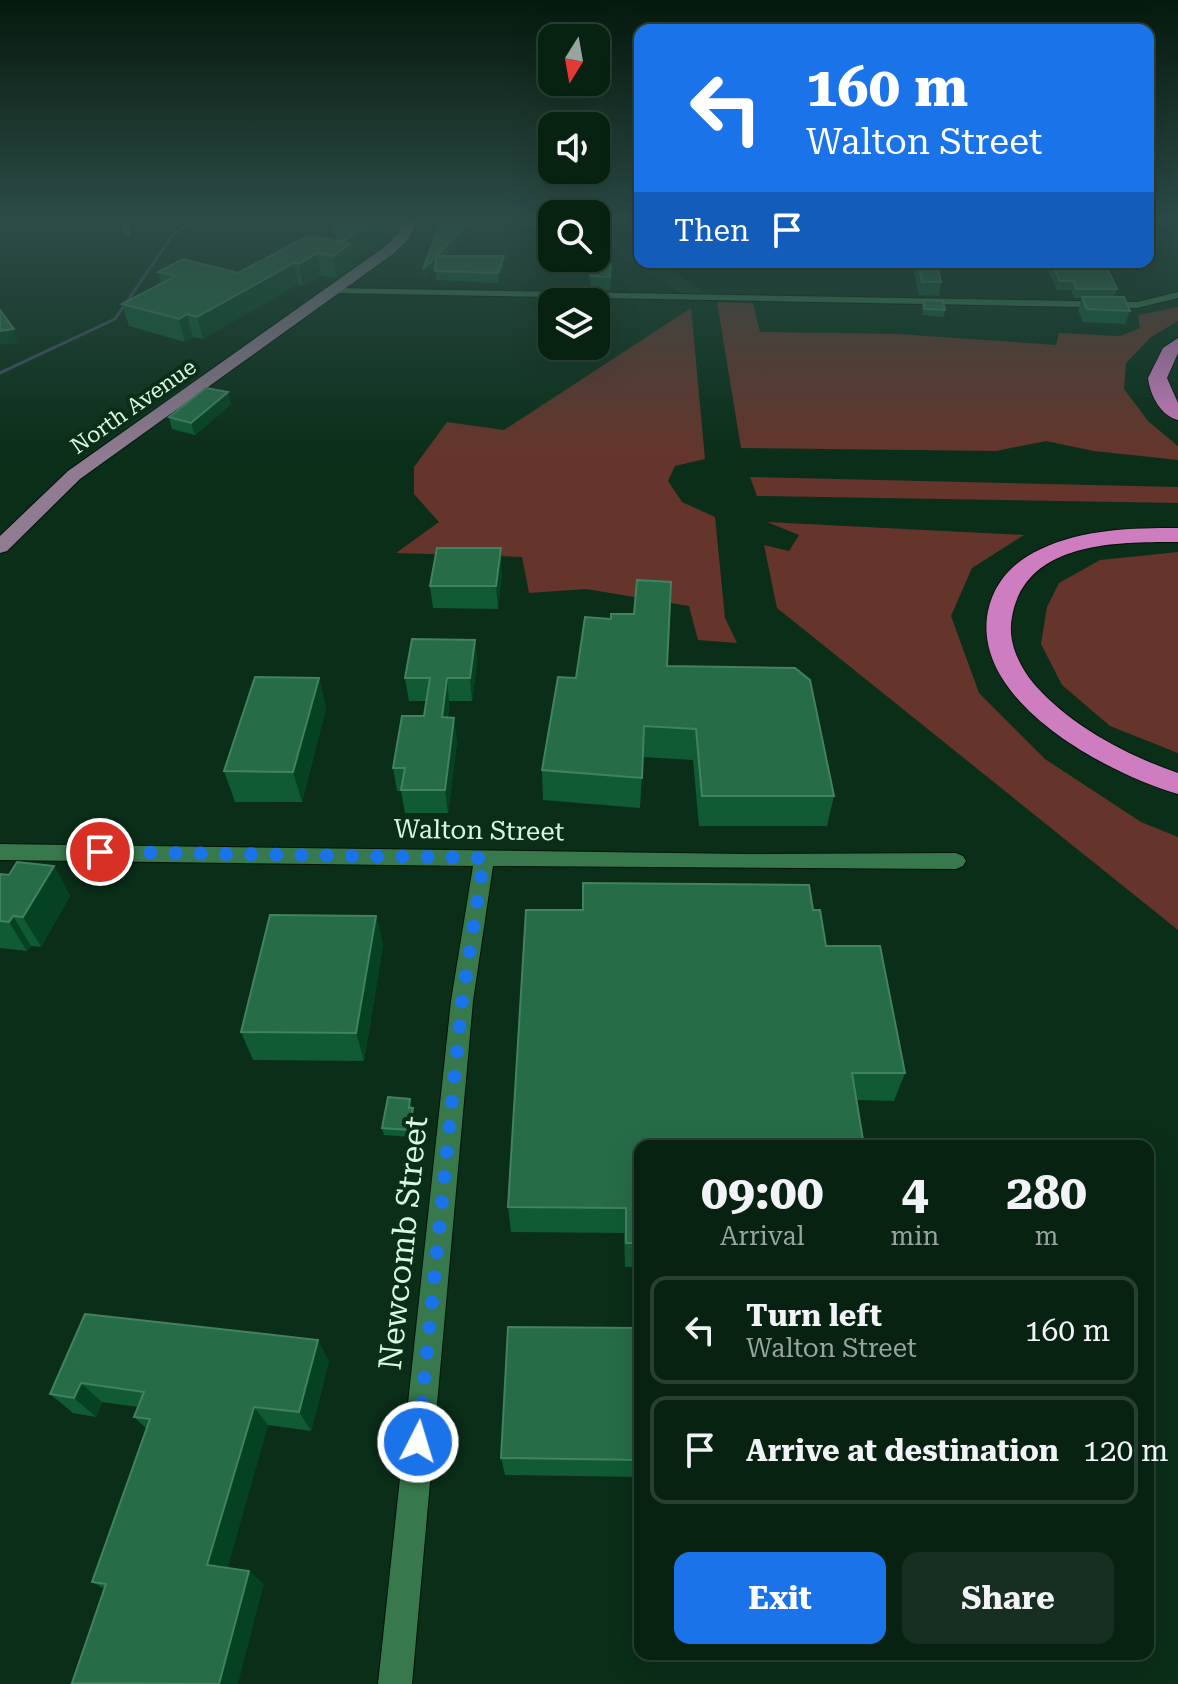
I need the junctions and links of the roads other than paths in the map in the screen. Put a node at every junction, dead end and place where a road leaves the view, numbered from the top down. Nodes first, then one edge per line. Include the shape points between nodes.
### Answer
1 (320, 301) edge
2 (901, 301) edge
3 (1155, 301) edge
4 (1178, 343) edge
5 (1178, 414) edge
6 (1178, 535) edge
7 (0, 547) edge
8 (1178, 784) edge
9 (0, 852) edge
10 (484, 858) junction
11 (956, 861) dead end
12 (395, 1684) edge

1 - 7 main road, North Avenue via 74,475
2 - 3 street via 1137,305
4 - 5 highway via 1158,365 1155,380
6 - 8 highway via 1091,540 1035,561 1005,592 998,633 1018,680 1047,713 1114,758
9 - 10 street, Walton Street
10 - 11 street, Walton Street
10 - 12 street, Newcomb Street via 460,1015

